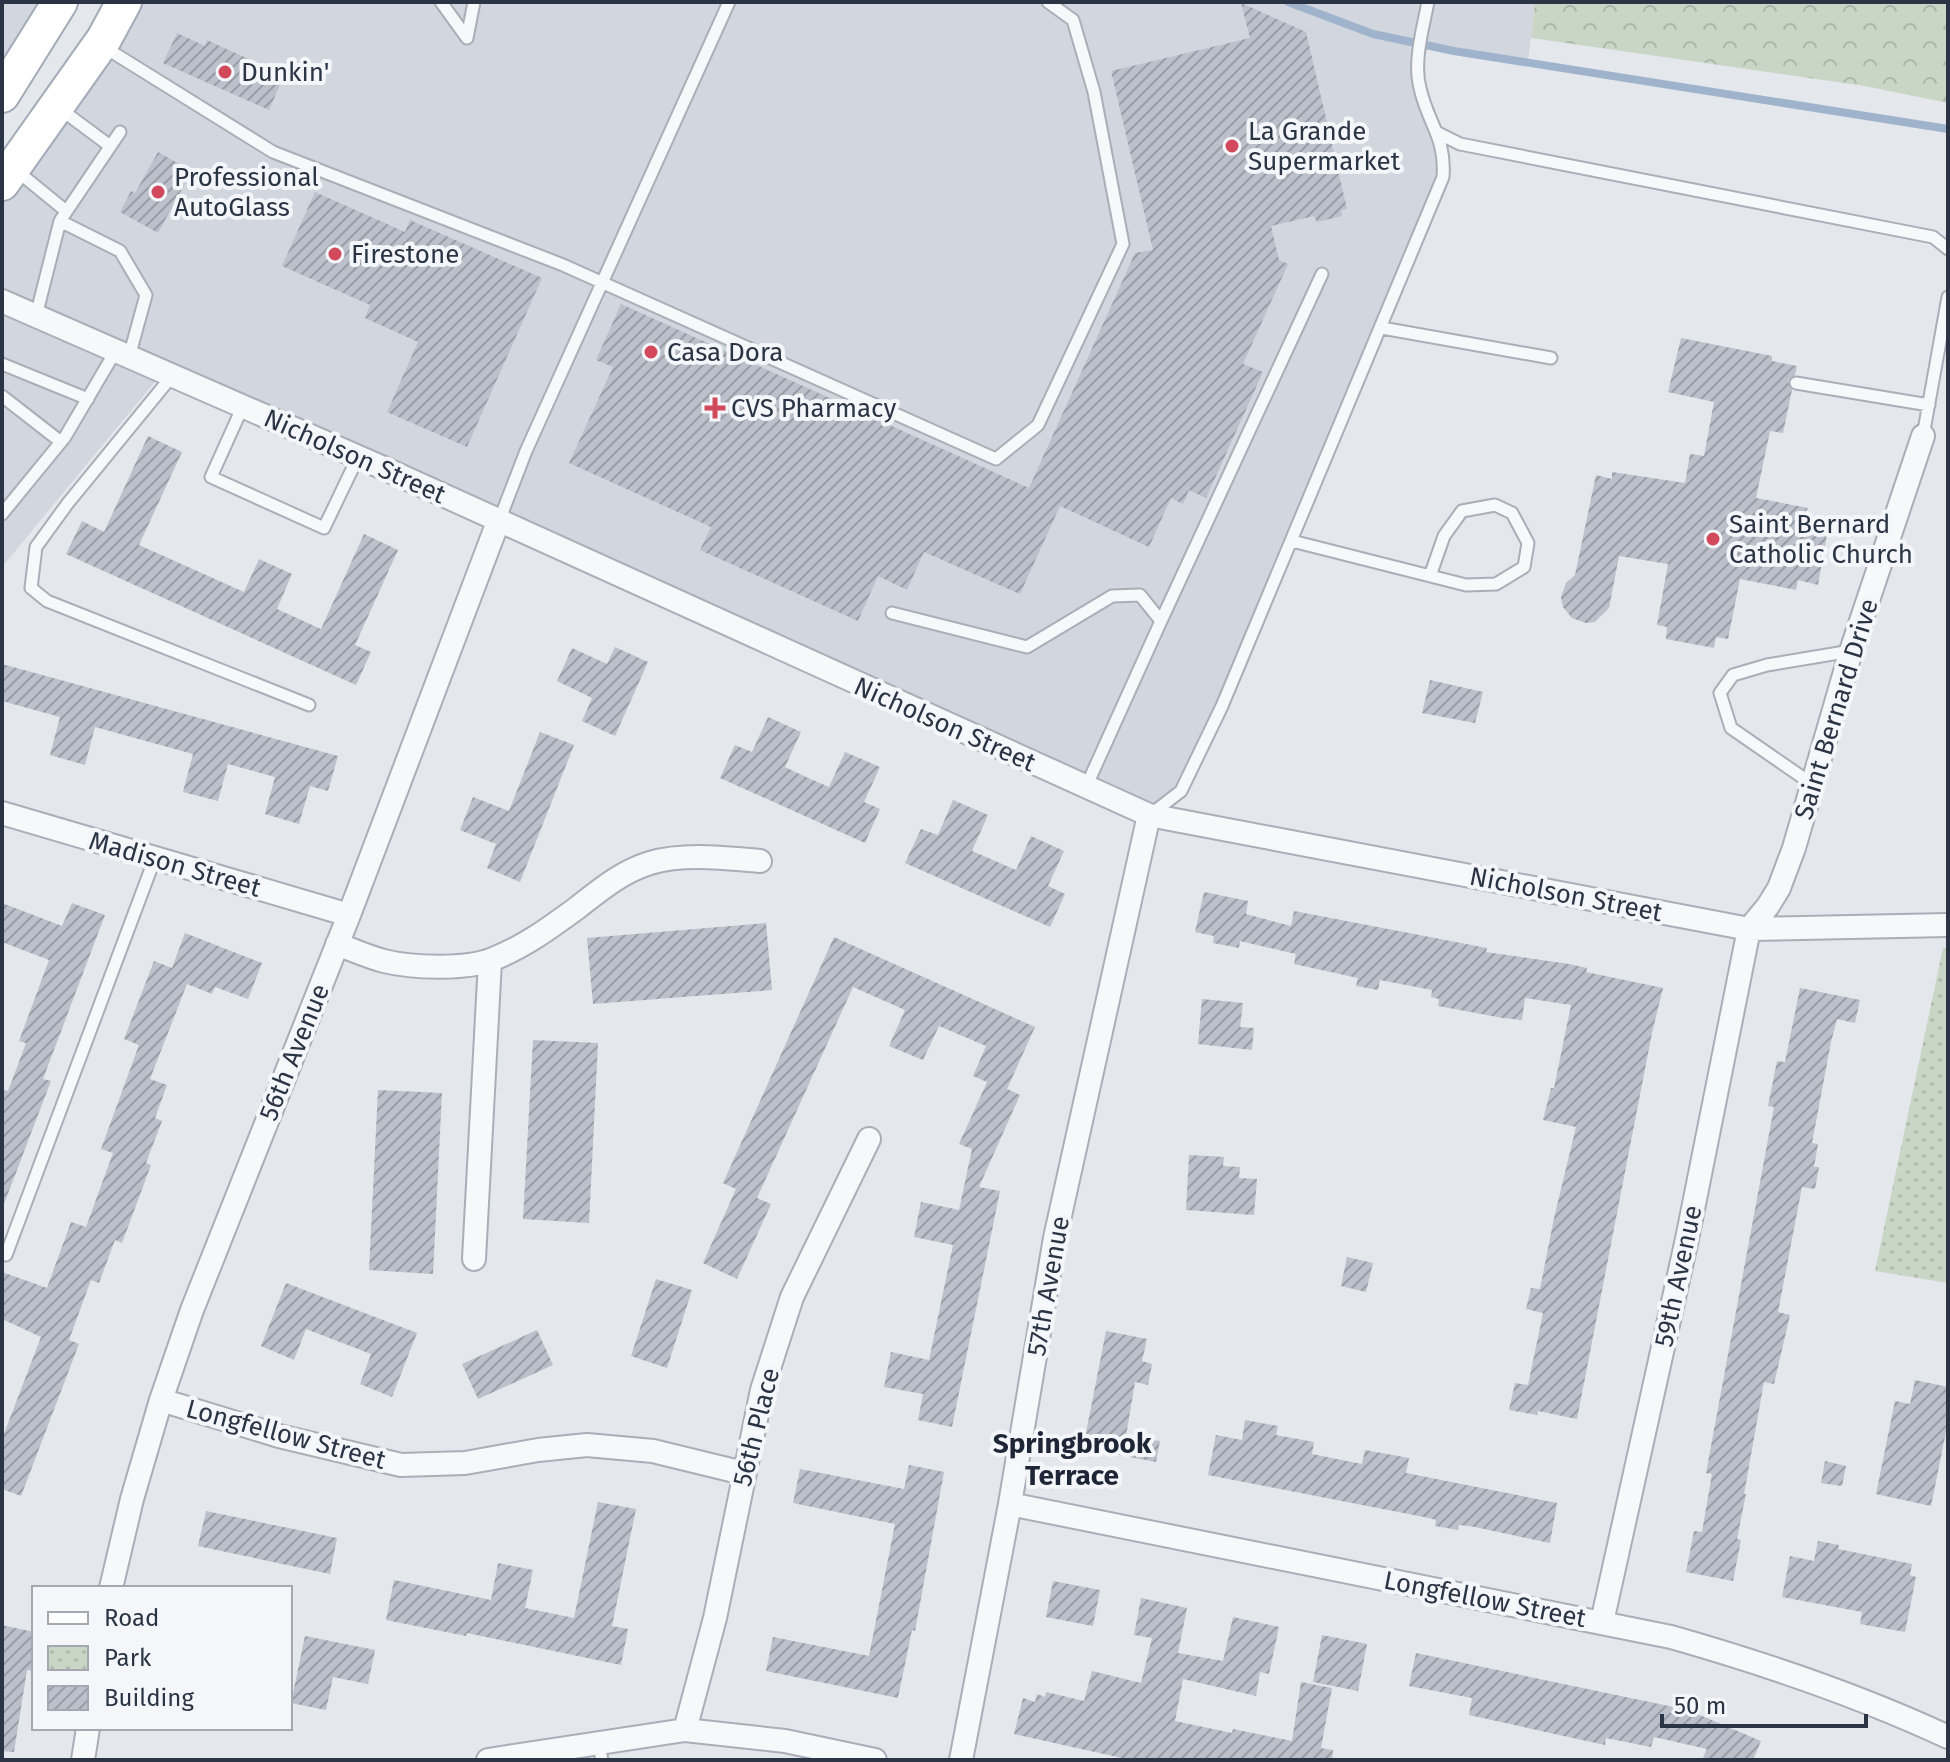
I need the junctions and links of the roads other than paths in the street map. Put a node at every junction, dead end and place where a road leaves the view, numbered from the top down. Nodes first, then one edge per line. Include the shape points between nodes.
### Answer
1 (60, 2) edge
2 (124, 2) edge
3 (143, 2) edge
4 (441, 2) edge
5 (474, 2) edge
6 (729, 2) edge
7 (1048, 2) edge
8 (1428, 2) edge
9 (102, 42) junction
10 (2, 95) edge
11 (57, 107) junction
12 (120, 132) dead end
13 (1438, 133) junction
14 (110, 146) junction
15 (8, 176) edge
16 (63, 216) junction
17 (1948, 249) edge
18 (1322, 274) dead end
19 (602, 282) junction
20 (1948, 297) edge
21 (2, 301) edge
22 (36, 316) junction
23 (1382, 328) junction
24 (122, 354) junction
25 (1551, 358) dead end
26 (2, 364) edge
27 (172, 376) junction
28 (1796, 383) dead end
29 (2, 396) edge
30 (88, 399) junction
31 (1929, 405) junction
32 (243, 406) junction
33 (1923, 436) joint
34 (61, 442) junction
35 (358, 457) junction
36 (2, 514) edge
37 (498, 522) junction
38 (1292, 541) junction
39 (1430, 576) junction
40 (892, 613) dead end
41 (1161, 621) junction
42 (1851, 651) junction
43 (309, 705) dead end
44 (1812, 784) junction
45 (1086, 787) junction
46 (2, 813) edge
47 (1149, 815) junction
48 (155, 858) junction
49 (760, 861) dead end
50 (349, 915) junction
51 (1948, 925) edge
52 (1749, 929) junction
53 (337, 944) junction
54 (490, 961) junction
55 (869, 1139) dead end
56 (6, 1255) dead end
57 (474, 1259) dead end
58 (161, 1400) junction
59 (743, 1473) junction
60 (1010, 1504) junction
61 (111, 1586) edge
62 (1602, 1622) junction
63 (88, 1730) edge
64 (685, 1730) junction
65 (1948, 1737) edge
66 (600, 1751) edge
67 (83, 1760) edge
68 (488, 1760) edge
69 (875, 1760) edge
70 (961, 1760) edge

1 - 10 main road
2 - 9 main road
3 - 9 main road
4 - 5 lane via 467,38
6 - 19 lane
7 - 19 lane via 1073,20 1094,92 1123,244 1038,425 996,459
8 - 13 lane via 1419,85
9 - 11 main road
9 - 19 lane via 273,152
11 - 14 lane
11 - 15 main road
12 - 14 lane
13 - 17 lane via 1460,144 1933,237
13 - 23 lane via 1443,177
14 - 16 lane
15 - 16 lane
16 - 22 lane
16 - 24 lane via 120,251 146,295
18 - 41 lane
19 - 37 lane
20 - 31 lane
21 - 22 street, Nicholson Street
22 - 24 street, Nicholson Street
23 - 25 lane
23 - 38 lane
24 - 27 street, Nicholson Street
24 - 30 lane
26 - 30 lane
27 - 32 street, Nicholson Street
27 - 43 lane via 36,547 31,588 47,601
28 - 31 lane
29 - 34 lane
30 - 34 lane
31 - 33 lane
32 - 35 street, Nicholson Street
32 - 35 lane via 211,477 324,528
33 - 42 street, Saint Bernard Drive
34 - 36 lane
35 - 37 street, Nicholson Street
37 - 45 street, Nicholson Street
37 - 50 street, 56th Avenue
38 - 39 lane
38 - 47 lane via 1181,791
39 - 39 lane via 1466,585 1496,584 1524,567 1528,543 1512,513 1495,505 1462,511 1444,536
40 - 41 lane via 1027,647 1112,596 1140,595
41 - 45 lane
42 - 44 street, Saint Bernard Drive
42 - 44 lane via 1733,675 1720,693 1731,728
44 - 52 street, Saint Bernard Drive via 1779,888
45 - 47 street, Nicholson Street
46 - 48 street, Madison Street
47 - 52 street, Nicholson Street
47 - 60 street, 57th Avenue via 1055,1238
48 - 50 street, Madison Street
48 - 56 lane
49 - 54 street via 700,857 634,869
50 - 53 street, 56th Avenue
51 - 52 street, Nicholson Street
52 - 62 street, 59th Avenue
53 - 54 street via 385,961
53 - 58 street, 56th Avenue
54 - 57 street
55 - 59 street, 56th Place via 792,1297
58 - 59 street, Longfellow Street via 401,1465 465,1463 587,1445 653,1451
58 - 61 street, 56th Avenue
59 - 64 street, 56th Place via 715,1618
60 - 62 street, Longfellow Street
60 - 70 street, 57th Avenue
62 - 65 street, Longfellow Street via 1759,1662
63 - 67 street
64 - 66 street
64 - 69 street via 785,1741
66 - 68 street

